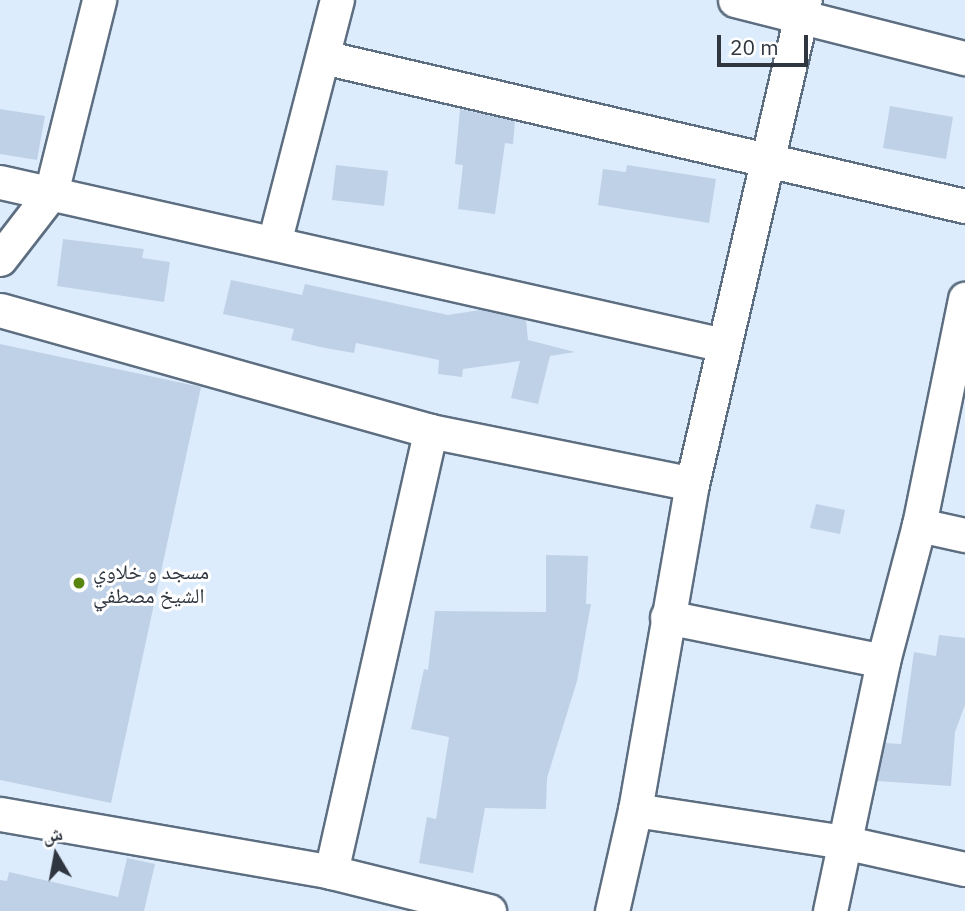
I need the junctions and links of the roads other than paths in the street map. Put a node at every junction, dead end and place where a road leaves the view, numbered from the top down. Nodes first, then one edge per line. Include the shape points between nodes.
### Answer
1 (337, 0) edge
2 (735, 0) edge
3 (96, 1) edge
4 (804, 8) edge
5 (323, 57) junction
6 (965, 58) edge
7 (767, 158) junction
8 (0, 182) edge
9 (51, 193) junction
10 (965, 206) edge
11 (274, 243) junction
12 (0, 259) edge
13 (965, 299) edge
14 (0, 310) edge
15 (960, 343) edge
16 (724, 345) junction
17 (430, 431) junction
18 (692, 484) junction
19 (919, 525) junction
20 (965, 535) edge
21 (667, 617) junction
22 (883, 661) junction
23 (635, 810) junction
24 (0, 814) edge
25 (844, 842) junction
26 (965, 869) edge
27 (331, 872) junction
28 (489, 911) edge
29 (612, 911) edge
30 (830, 911) edge

1 - 5 street
2 - 4 street
3 - 9 street
4 - 6 street
4 - 7 street
5 - 7 street
5 - 11 street
7 - 10 street
7 - 16 street
8 - 9 street
9 - 11 street
9 - 12 street
11 - 16 street
13 - 15 street
14 - 17 street
15 - 19 street
16 - 18 street
17 - 18 street
17 - 27 street
18 - 21 street
19 - 20 street
19 - 22 street
21 - 22 street
21 - 23 street
22 - 25 street
23 - 25 street
23 - 29 street
24 - 27 street
25 - 26 street
25 - 30 street
27 - 28 street

